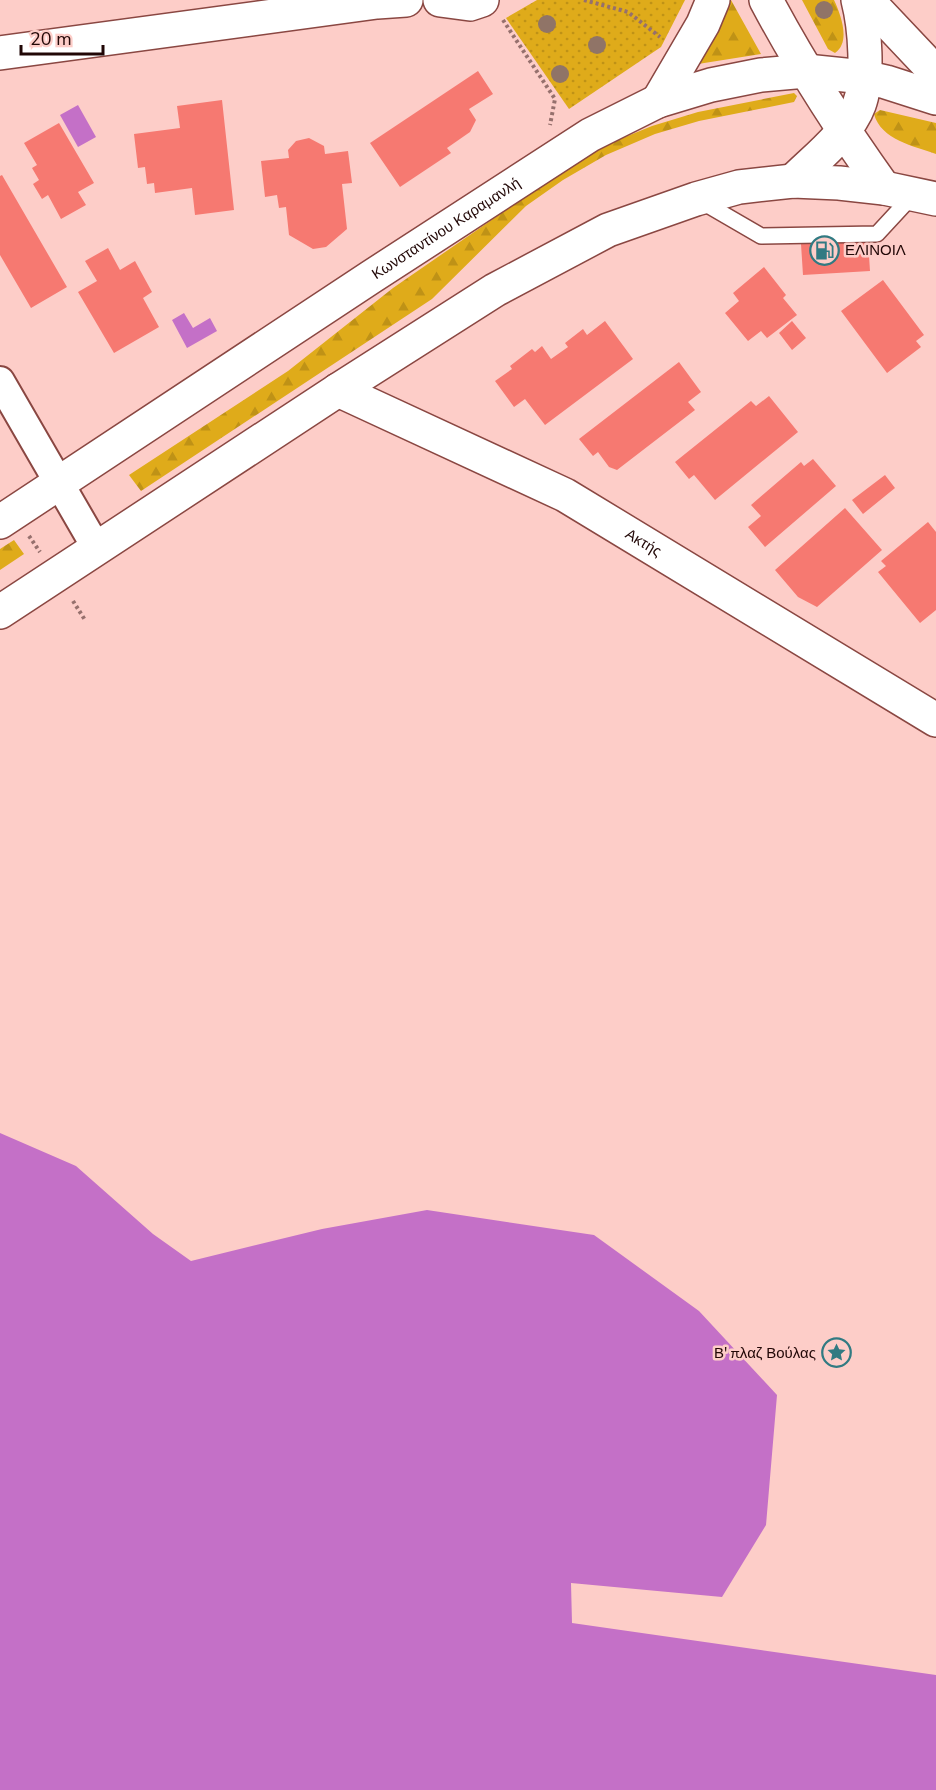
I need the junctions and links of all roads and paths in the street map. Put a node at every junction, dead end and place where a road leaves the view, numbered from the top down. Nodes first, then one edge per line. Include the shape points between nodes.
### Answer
1 (406, 0) edge
2 (440, 0) edge
3 (584, 0) edge
4 (713, 0) edge
5 (766, 0) edge
6 (858, 0) edge
7 (867, 0) edge
8 (491, 8) edge
9 (668, 43) dead end
10 (0, 53) edge
11 (806, 71) junction
12 (936, 73) edge
13 (864, 77) junction
14 (936, 98) edge
15 (657, 101) junction
16 (549, 128) dead end
17 (843, 131) junction
18 (793, 181) junction
19 (911, 194) edge
20 (696, 199) junction
21 (0, 381) edge
22 (338, 390) junction
23 (60, 482) junction
24 (0, 522) edge
25 (96, 547) junction
26 (0, 612) edge
27 (936, 720) edge

1 - 10 main road
2 - 8 main road
3 - 9 path via 628,12
4 - 15 main road via 698,34
5 - 11 main road
6 - 13 main road
7 - 12 main road
8 - 16 path via 555,99
11 - 13 main road, Κωνσταντίνου Καραμανλή
11 - 15 main road, Κωνσταντίνου Καραμανλή via 711,85
11 - 17 main road
13 - 14 main road, Κωνσταντίνου Καραμανλή
13 - 17 main road via 859,105
15 - 23 main road, Κωνσταντίνου Καραμανλή via 590,135
17 - 18 main road
17 - 19 main road
18 - 19 main road via 839,183
18 - 20 main road via 739,187
19 - 20 lane via 877,234 762,236
20 - 22 main road via 608,230 568,251 495,290
21 - 23 street
22 - 25 main road
22 - 27 main road, Ακτής via 565,495
23 - 24 main road, Κωνσταντίνου Καραμανλή
23 - 25 street
25 - 26 main road

